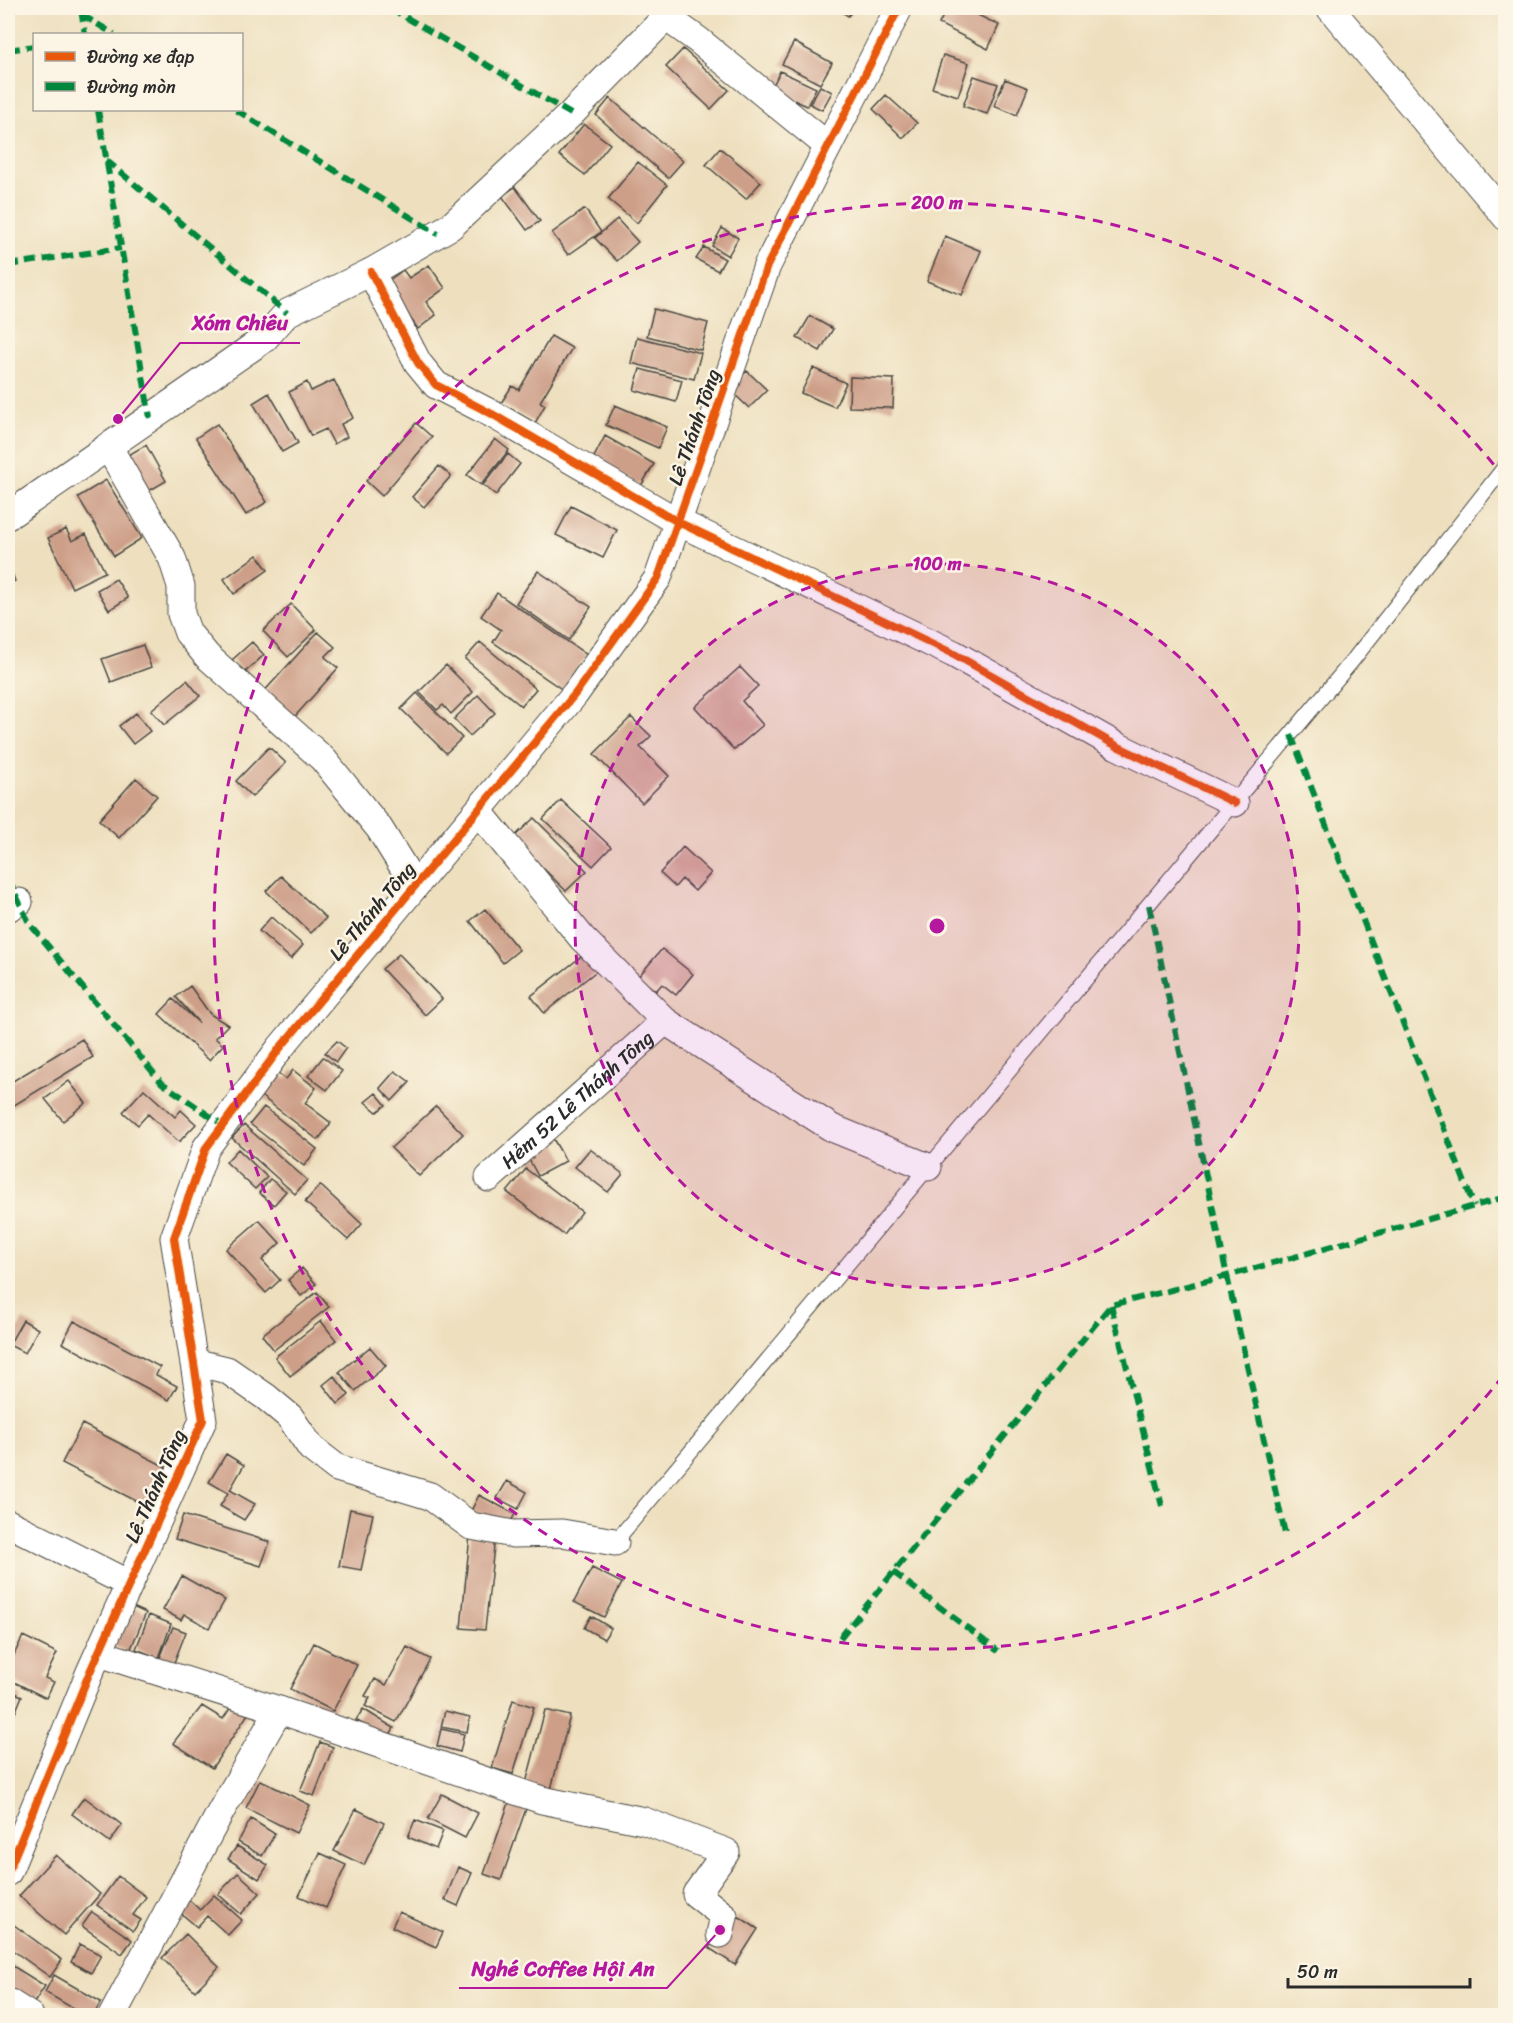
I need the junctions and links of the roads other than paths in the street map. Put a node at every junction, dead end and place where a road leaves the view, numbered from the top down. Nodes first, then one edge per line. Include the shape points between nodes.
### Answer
1 (899, 8) edge
2 (1330, 8) edge
3 (664, 12) edge
4 (828, 146) junction
5 (1506, 217) edge
6 (371, 273) junction
7 (108, 446) junction
8 (1506, 465) edge
9 (8, 516) edge
10 (678, 522) junction
11 (1235, 803) junction
12 (479, 812) junction
13 (415, 886) junction
14 (665, 1020) junction
15 (928, 1167) junction
16 (489, 1178) dead end
17 (194, 1362) junction
18 (8, 1523) edge
19 (615, 1542) joint
20 (129, 1584) junction
21 (99, 1653) junction
22 (279, 1710) junction
23 (8, 1872) edge
24 (720, 1934) dead end
25 (8, 2002) edge
26 (30, 2016) edge
27 (112, 2016) edge

1 - 4 street, Lê Thánh Tông
2 - 5 street
3 - 4 street
3 - 6 street via 571,114 451,226
4 - 10 street, Lê Thánh Tông via 767,266
6 - 7 street via 287,313 264,339
6 - 10 street via 418,363 436,385
7 - 9 street
7 - 13 street via 172,558 188,633 207,656 322,759 379,828
8 - 11 lane
10 - 11 street via 954,654 1117,746
10 - 12 street, Lê Thánh Tông via 658,578 575,694
11 - 15 lane
12 - 13 street, Lê Thánh Tông
12 - 14 street via 582,938
13 - 17 street, Lê Thánh Tông via 280,1048 206,1148 174,1238
14 - 15 street via 832,1128
14 - 16 street, Hẻm 52 Lê Thánh Tông
15 - 19 lane
17 - 19 street via 227,1370 266,1397 290,1417 311,1448 337,1468 430,1496 471,1526 513,1534 562,1533
17 - 20 street, Lê Thánh Tông via 203,1420
18 - 20 street
20 - 21 street, Lê Thánh Tông
21 - 22 street
21 - 23 street, Lê Thánh Tông
22 - 24 street via 542,1800 644,1821 726,1852 696,1894 724,1916
22 - 27 street
25 - 26 street

